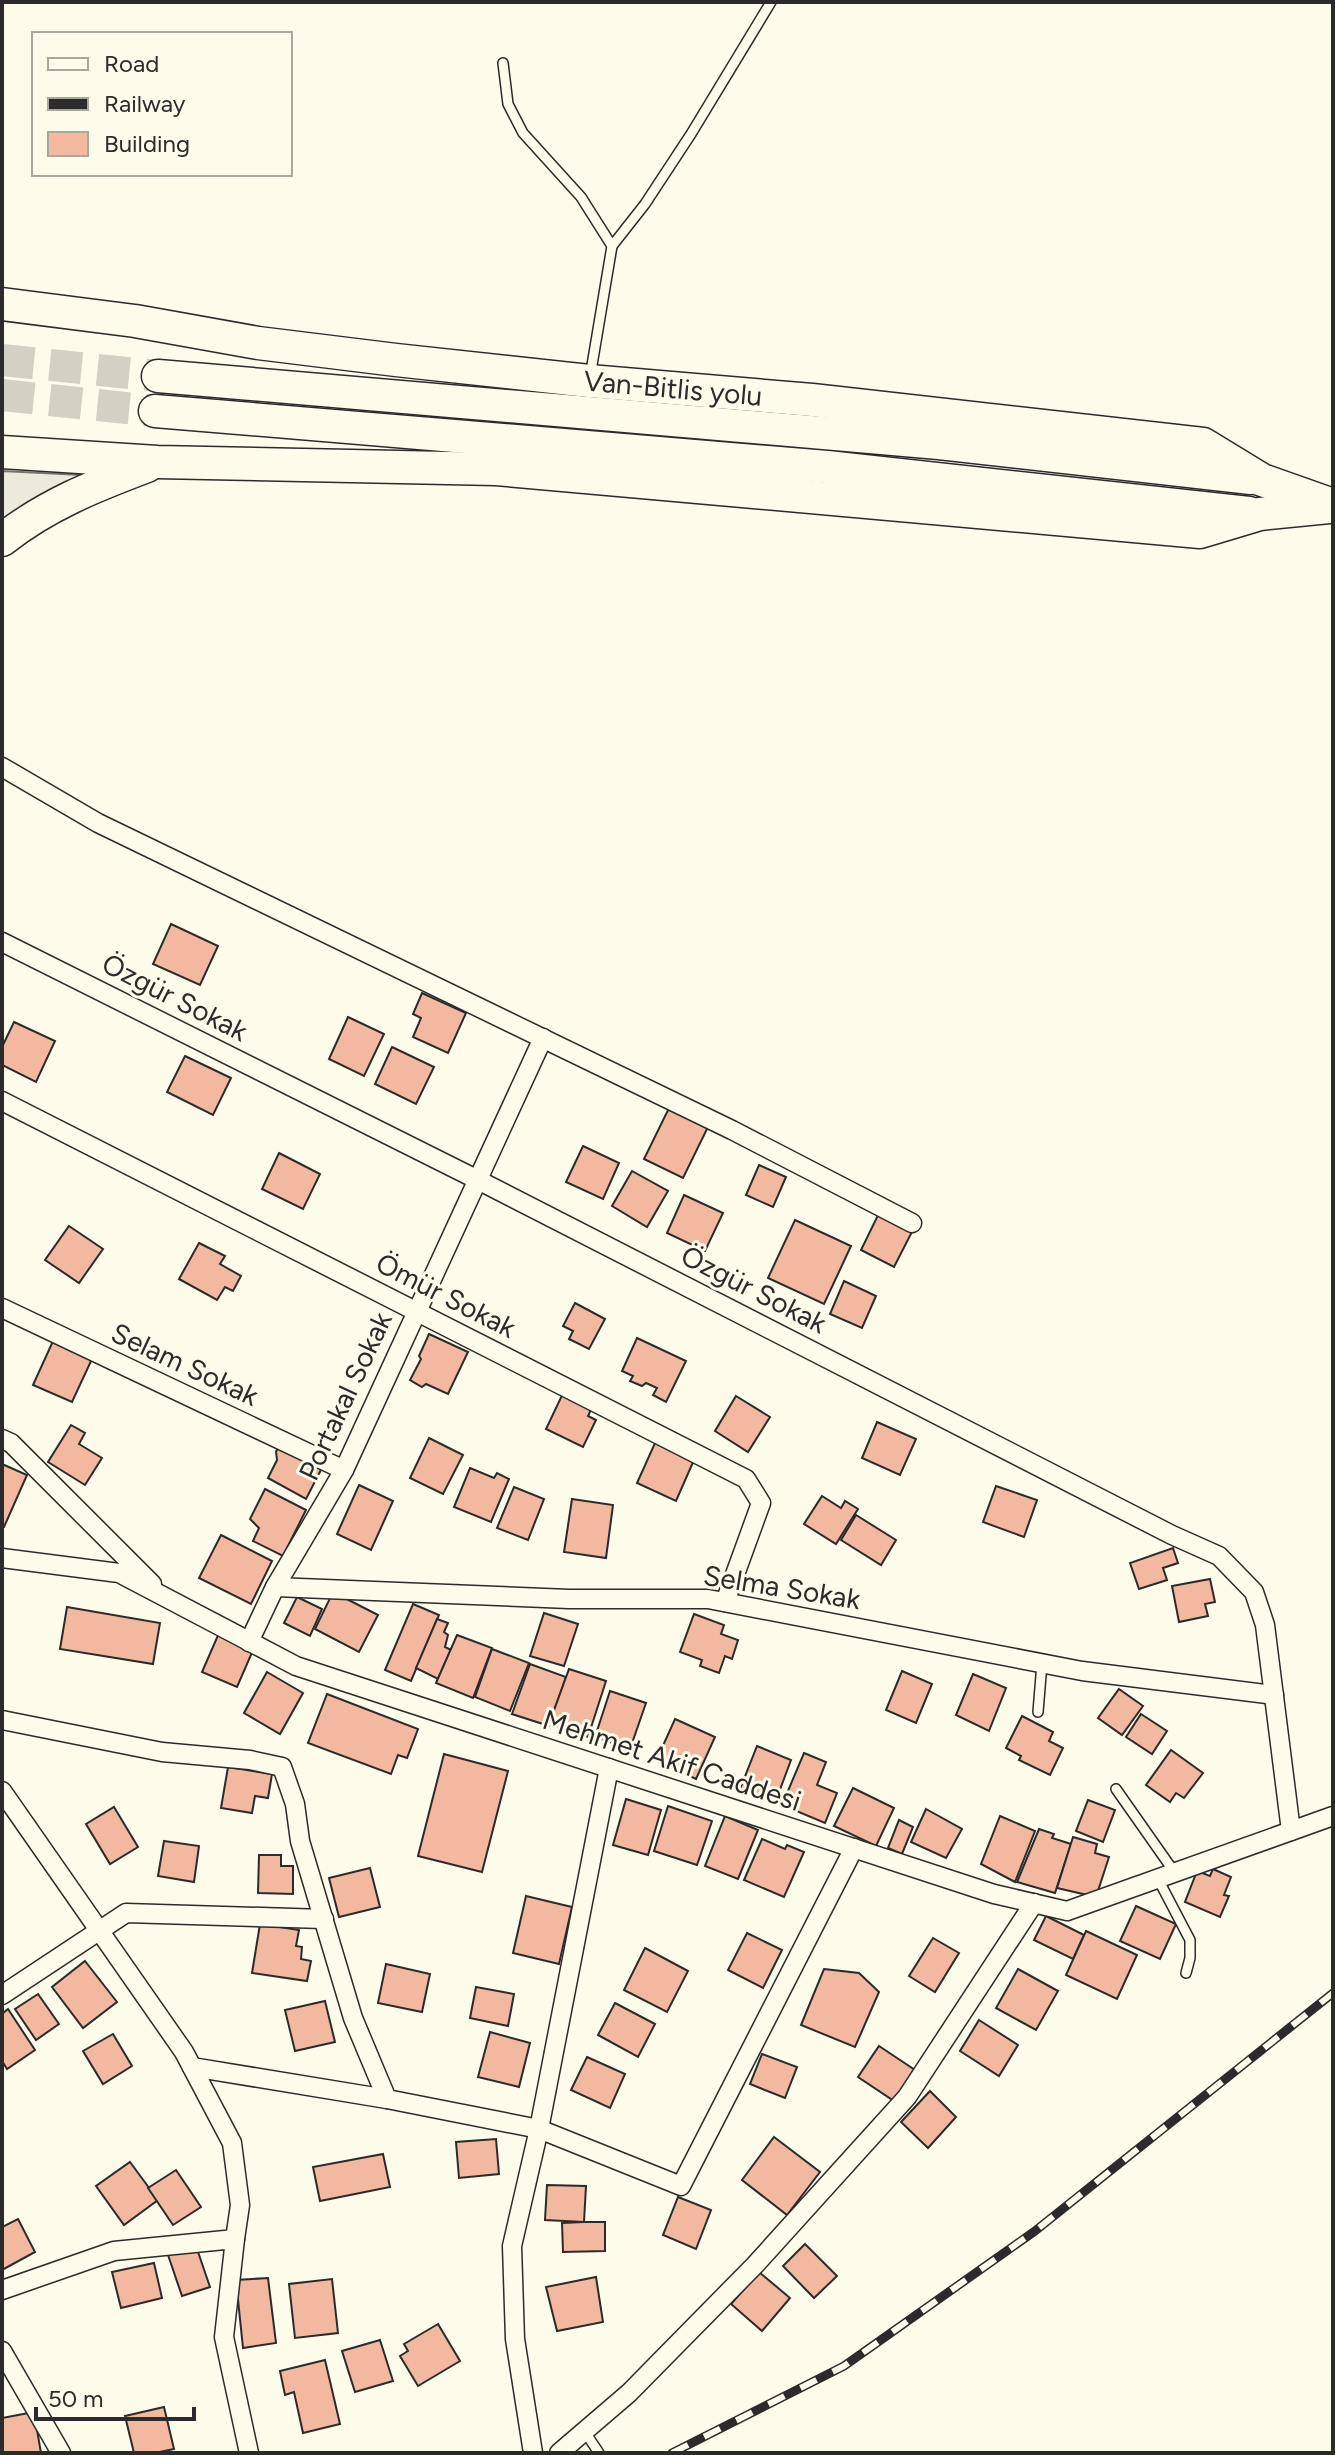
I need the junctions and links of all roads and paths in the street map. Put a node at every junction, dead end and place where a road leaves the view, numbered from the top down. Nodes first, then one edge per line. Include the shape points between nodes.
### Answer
1 (771, 2) edge
2 (503, 63) dead end
3 (612, 246) junction
4 (2, 304) edge
5 (158, 376) tunnel mouth
6 (589, 381) junction
7 (155, 411) tunnel mouth
8 (2, 452) edge
9 (157, 462) junction
10 (1262, 480) junction
11 (1333, 506) edge
12 (1260, 514) junction
13 (2, 540) edge
14 (2, 767) edge
15 (2, 942) edge
16 (543, 1038) junction
17 (2, 1101) edge
18 (476, 1179) junction
19 (912, 1223) dead end
20 (2, 1308) edge
21 (416, 1311) junction
22 (2, 1439) edge
23 (344, 1470) junction
24 (2, 1558) edge
25 (275, 1587) junction
26 (166, 1598) junction
27 (725, 1602) junction
28 (249, 1642) junction
29 (1042, 1663) junction
30 (1274, 1695) junction
31 (1038, 1712) dead end
32 (2, 1720) edge
33 (609, 1768) junction
34 (1116, 1789) dead end
35 (2, 1791) edge
36 (1333, 1816) edge
37 (1291, 1831) junction
38 (854, 1848) junction
39 (1166, 1876) junction
40 (1034, 1903) junction
41 (324, 1919) junction
42 (98, 1930) junction
43 (1186, 1973) dead end
44 (2, 1995) edge
45 (192, 2067) junction
46 (387, 2099) junction
47 (539, 2129) junction
48 (235, 2239) junction
49 (2, 2290) edge
50 (2, 2351) edge
51 (585, 2432) junction
52 (61, 2453) edge
53 (249, 2453) edge
54 (533, 2453) edge
55 (559, 2453) edge
56 (599, 2453) edge

1 - 3 lane via 691,134
2 - 3 lane via 508,104 523,133 581,197
3 - 6 lane
4 - 6 highway, Van-Bitlis yolu via 258,343
5 - 10 highway via 939,443
6 - 10 highway, Van-Bitlis yolu via 1203,444
7 - 12 highway via 827,467
8 - 9 highway, Van-Bitlis yolu
9 - 12 highway, Van-Bitlis yolu via 496,469 1200,532
9 - 13 highway via 78,492
10 - 11 highway, Van-Bitlis yolu
11 - 12 highway, Van-Bitlis yolu
14 - 16 street via 98,823
15 - 18 street, Özgür Sokak
16 - 18 street, Portakal Sokak
16 - 19 street
17 - 21 street, Ömür Sokak
18 - 21 street, Portakal Sokak
18 - 30 street, Özgür Sokak via 1219,1556 1254,1592 1265,1625
20 - 23 street, Selam Sokak
21 - 23 street, Portakal Sokak
21 - 27 street, Ömür Sokak via 746,1479 761,1503
22 - 26 street
23 - 25 street, Portakal Sokak
24 - 26 street, Mehmet Akif Caddesi via 119,1573
25 - 27 street, Selma Sokak
25 - 28 street, Portakal Sokak
26 - 28 street, Mehmet Akif Caddesi
27 - 29 street, Selma Sokak
28 - 33 street, Mehmet Akif Caddesi via 296,1666
29 - 30 street, Selma Sokak
29 - 31 lane
30 - 37 street, Özgür Sokak
32 - 41 street via 162,1752 282,1767
33 - 38 street, Mehmet Akif Caddesi
33 - 47 street
34 - 39 lane
35 - 42 street
36 - 37 street, Mehmet Akif Caddesi
37 - 39 street, Mehmet Akif Caddesi
38 - 40 street, Mehmet Akif Caddesi
38 - 47 street via 681,2186
39 - 40 street, Mehmet Akif Caddesi via 1067,1911
39 - 43 lane via 1190,1940
40 - 51 street via 907,2097 755,2265
41 - 42 street via 126,1913
41 - 46 street via 353,2018
42 - 44 street
42 - 45 street
45 - 46 street
45 - 48 street via 232,2143 240,2205
46 - 47 street
47 - 54 street via 512,2246 515,2339
48 - 49 street via 114,2251
48 - 53 street via 224,2337
50 - 52 street
51 - 55 street
51 - 56 lane

